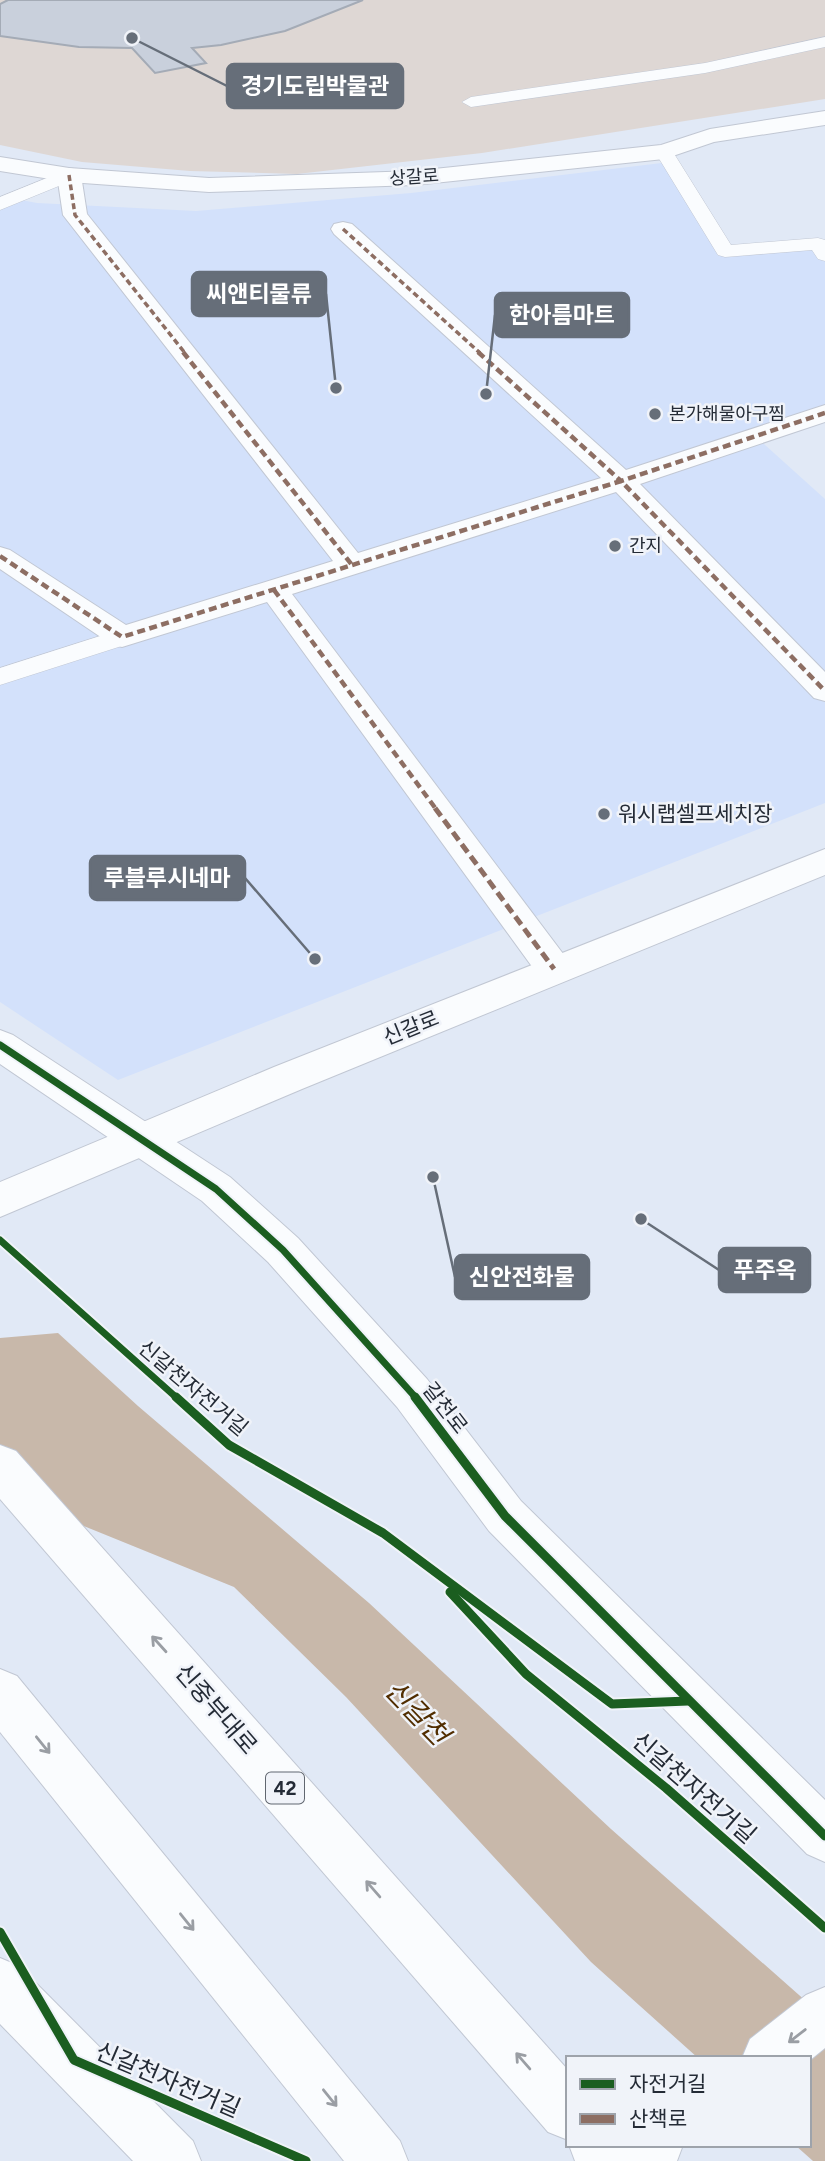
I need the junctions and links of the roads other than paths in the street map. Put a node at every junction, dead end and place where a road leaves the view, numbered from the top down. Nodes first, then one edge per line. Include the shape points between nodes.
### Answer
1 (825, 42) edge
2 (471, 102) dead end
3 (825, 118) edge
4 (664, 152) junction
5 (0, 164) edge
6 (69, 175) junction
7 (0, 204) edge
8 (342, 229) dead end
9 (825, 255) edge
10 (825, 413) edge
11 (621, 481) junction
12 (0, 556) edge
13 (352, 565) junction
14 (274, 590) junction
15 (122, 637) junction
16 (0, 677) edge
17 (825, 691) edge
18 (825, 861) edge
19 (554, 970) junction
20 (0, 1045) edge
21 (143, 1138) junction
22 (0, 1200) edge
23 (0, 1466) edge
24 (0, 1693) edge
25 (825, 1836) edge
26 (0, 1985) edge
27 (825, 2014) edge
28 (772, 2056) edge
29 (566, 2110) edge
30 (599, 2147) edge
31 (652, 2147) edge
32 (173, 2161) edge
33 (380, 2161) edge
34 (611, 2161) edge
35 (635, 2161) edge

1 - 2 lane via 705,68
3 - 4 main road, 상갈로 via 710,136
4 - 6 main road, 상갈로 via 415,178 320,183 209,185
4 - 9 lane via 725,251 818,244
5 - 6 main road, 상갈로
6 - 7 lane
6 - 13 main road via 75,215
8 - 11 main road
10 - 11 main road
11 - 13 main road
11 - 17 main road
12 - 15 main road
13 - 14 main road
14 - 15 main road
14 - 19 main road
15 - 16 lane
18 - 19 main road, 신갈로
19 - 21 main road, 신갈로
20 - 21 main road, 갈천로
21 - 22 main road, 신갈로
21 - 25 main road, 갈천로 via 216,1189 283,1250 411,1393 505,1516
29 -> 23 main road, 신중부대로 / 42
24 -> 33 main road
26 - 32 main road
27 -> 28 main road
30 - 34 main road
31 - 35 main road

